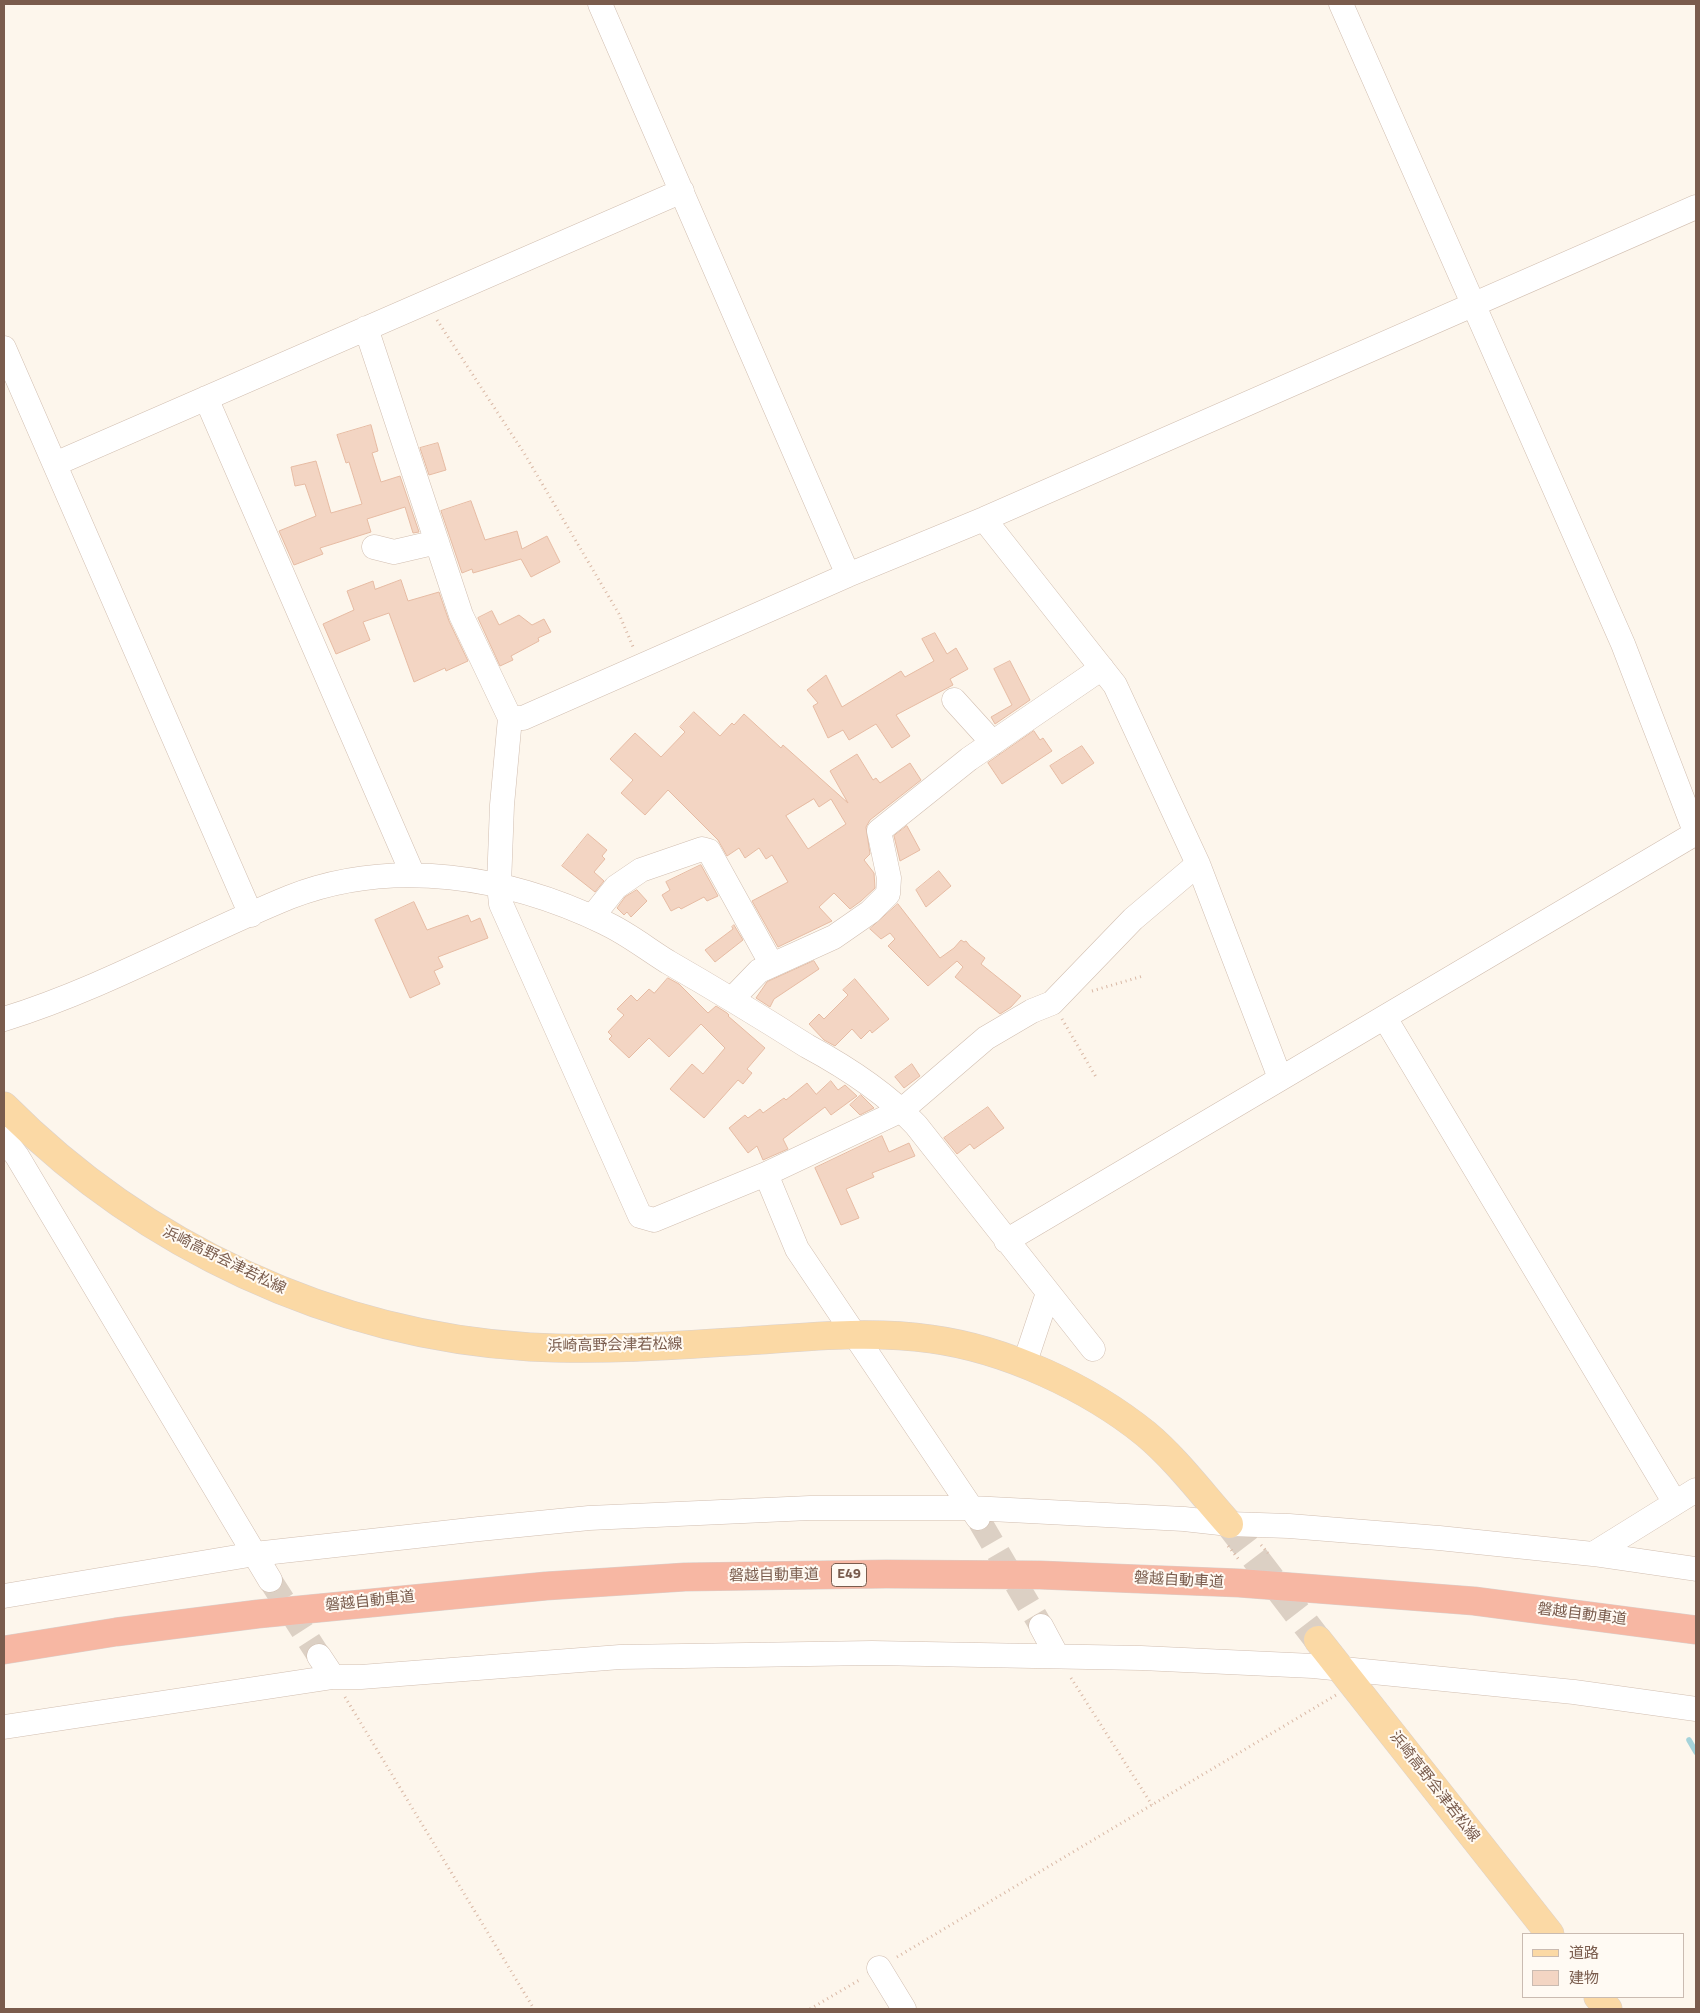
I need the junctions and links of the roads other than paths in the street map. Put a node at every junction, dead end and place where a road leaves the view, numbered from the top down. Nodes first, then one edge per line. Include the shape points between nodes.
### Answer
1 (600, 4) edge
2 (1341, 4) edge
3 (682, 191) junction
4 (1696, 207) edge
5 (1473, 304) junction
6 (366, 328) junction
7 (4, 348) edge
8 (206, 398) junction
9 (55, 464) junction
10 (984, 519) junction
11 (437, 542) junction
12 (374, 547) dead end
13 (848, 575) junction
14 (1102, 668) junction
15 (954, 700) dead end
16 (510, 718) junction
17 (993, 743) junction
18 (1696, 834) edge
19 (1198, 864) junction
20 (414, 875) junction
21 (499, 885) junction
22 (252, 915) junction
23 (592, 917) junction
24 (772, 965) junction
25 (732, 999) junction
26 (1385, 1018) junction
27 (4, 1019) edge
28 (1280, 1078) junction
29 (4, 1106) edge
30 (902, 1110) junction
31 (4, 1139) edge
32 (766, 1174) junction
33 (1006, 1241) junction
34 (1048, 1293) junction
35 (856, 1336) junction
36 (1093, 1349) dead end
37 (1024, 1365) junction
38 (1696, 1490) edge
39 (1675, 1503) junction
40 (976, 1515) junction
41 (1237, 1525) junction
42 (255, 1554) junction
43 (1593, 1554) junction
44 (1696, 1569) edge
45 (270, 1580) tunnel mouth
46 (4, 1596) edge
47 (1041, 1626) tunnel mouth
48 (1696, 1630) edge
49 (1318, 1640) tunnel mouth
50 (4, 1650) edge
51 (319, 1656) tunnel mouth
52 (1057, 1656) junction
53 (333, 1677) junction
54 (1349, 1677) junction
55 (1696, 1709) edge
56 (4, 1727) edge
57 (1549, 1933) edge
58 (879, 1968) road end
59 (1599, 1998) edge
60 (904, 2009) edge
61 (1608, 2009) edge

1 - 3 street
2 - 5 street
3 - 6 street
3 - 13 street
4 - 5 street
5 - 10 street
5 - 18 street via 1623,644
6 - 8 street
6 - 11 street
7 - 9 street
8 - 9 street
8 - 20 street
9 - 22 street
10 - 13 street
10 - 14 street
11 - 12 street via 394,552
11 - 16 street via 462,615
13 - 16 street via 523,718
14 - 17 street
14 - 19 street via 1115,685
15 - 17 street
16 - 21 street
17 - 24 street via 878,831 889,878 888,894 870,912 834,937
18 - 26 street
19 - 28 street
19 - 30 street via 1133,919 1052,1003 986,1038
20 - 21 street
20 - 22 street via 371,877 323,886
21 - 23 street
21 - 32 street via 501,904 640,1216 654,1220
22 - 27 street via 105,981
23 - 24 street via 616,886 641,870 702,849 709,851
23 - 25 street
24 - 25 street via 759,971
25 - 30 street via 840,1063
26 - 28 street
26 - 39 street
28 - 33 street
29 - 35 main road, 浜崎高野会津若松線 via 49,1149 88,1180 164,1233 294,1296 396,1326 476,1342 570,1348
30 - 32 street
30 - 33 street
31 - 42 street via 18,1156
32 - 35 street via 797,1249
33 - 34 street
34 - 36 street
34 - 37 street
35 - 37 main road, 浜崎高野会津若松線 via 936,1340
35 - 40 street
37 - 41 main road, 浜崎高野会津若松線 via 1074,1387 1147,1435
38 - 39 street
39 - 43 street
40 - 41 street via 1184,1519
40 - 42 street via 810,1508 589,1518
41 - 43 street via 1439,1538
42 - 45 street
42 - 46 street
43 - 44 street
47 - 52 street
48 - 50 highway, 磐越自動車道 / E49 via 1474,1601 1238,1583 1040,1574 886,1574 685,1577 546,1586 258,1614
49 - 54 main road, 浜崎高野会津若松線
51 - 53 street
52 - 53 street via 872,1653 620,1657
52 - 54 street via 1303,1665
53 - 56 street
54 - 55 street via 1574,1692
54 - 57 main road, 浜崎高野会津若松線
58 - 60 street
59 - 61 main road

